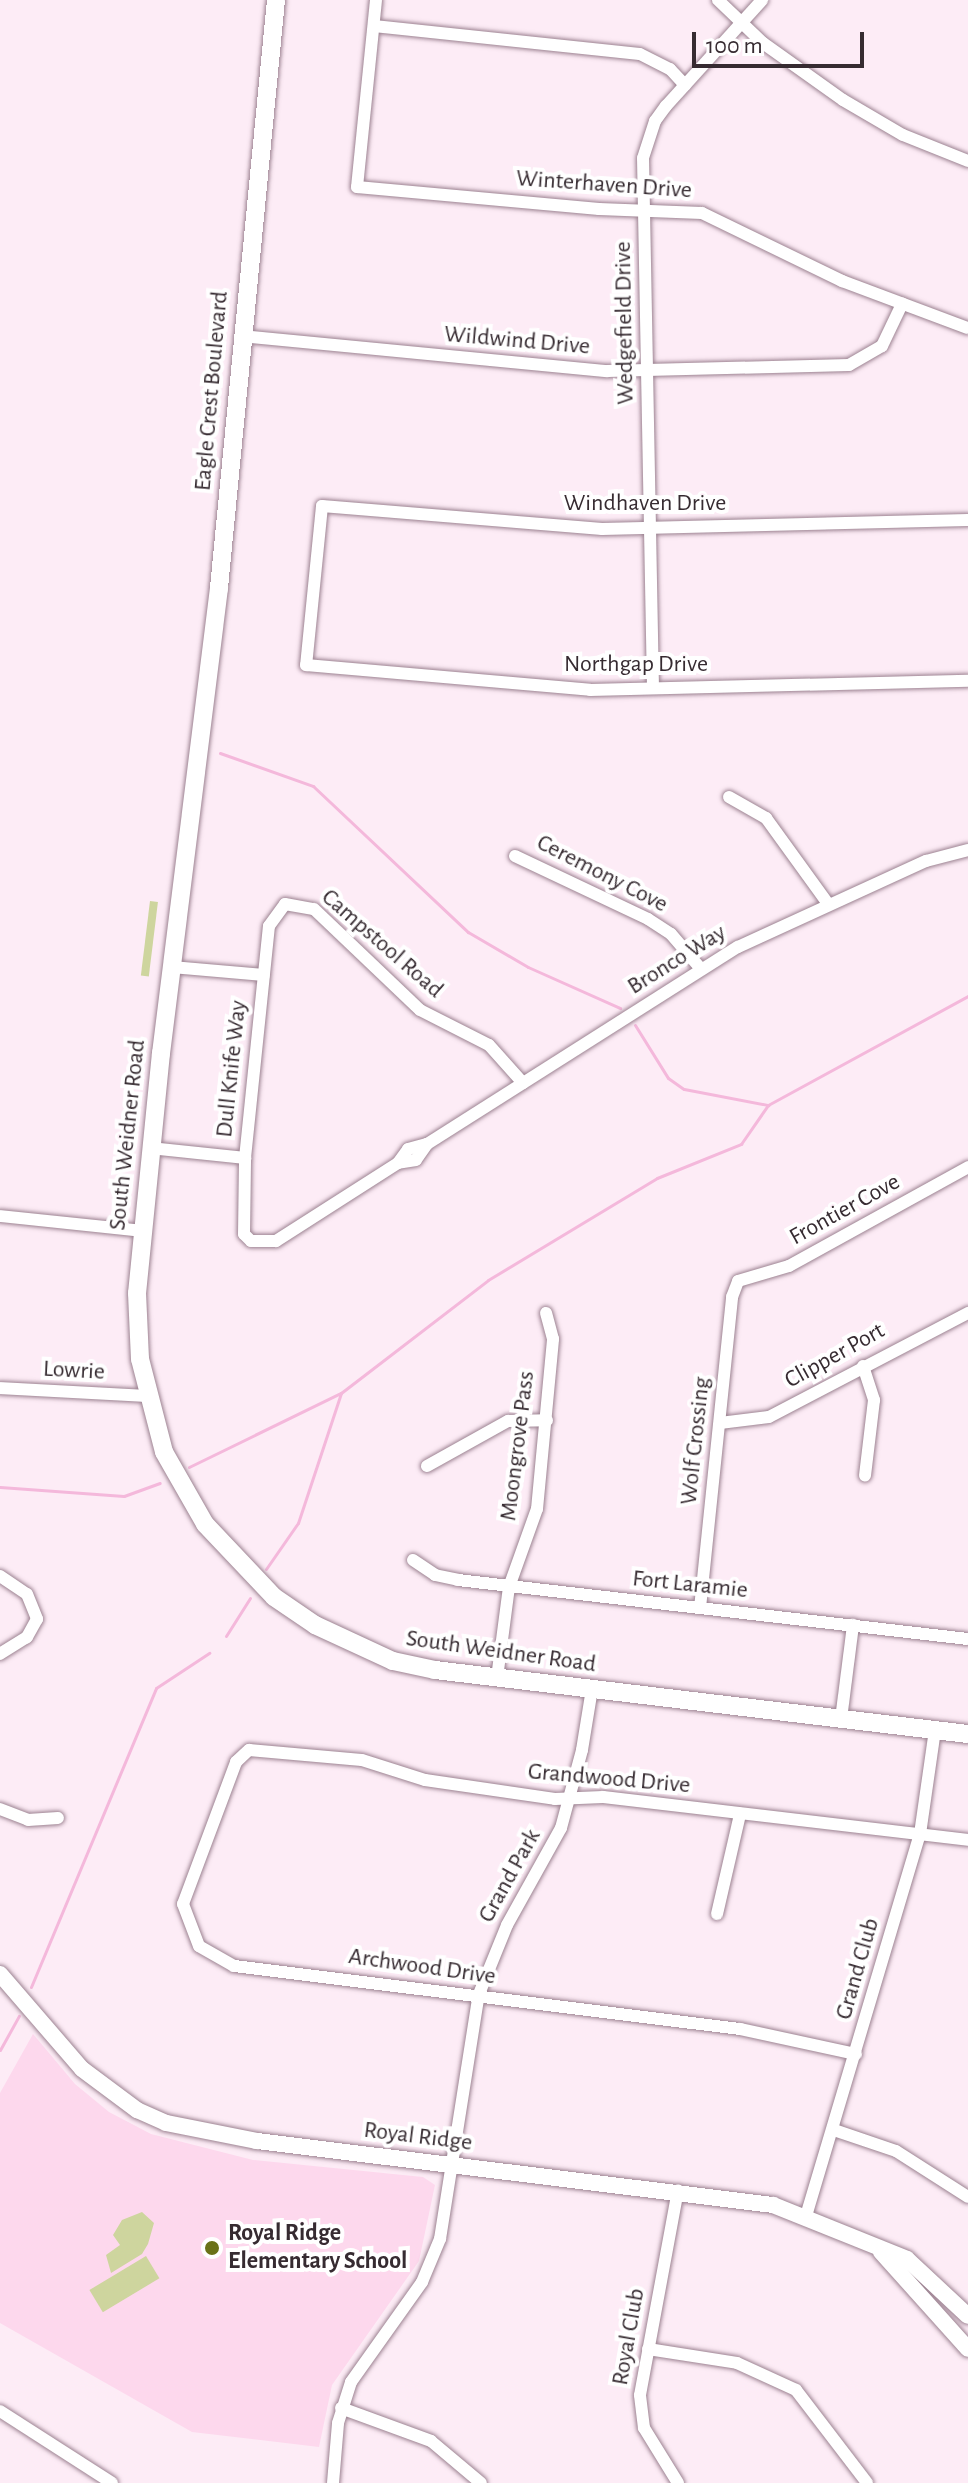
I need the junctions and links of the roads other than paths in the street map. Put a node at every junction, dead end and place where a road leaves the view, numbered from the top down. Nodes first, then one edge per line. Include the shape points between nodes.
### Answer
1 (276, 0) edge
2 (376, 0) edge
3 (718, 0) edge
4 (762, 0) edge
5 (741, 24) junction
6 (374, 26) junction
7 (685, 85) junction
8 (968, 161) edge
9 (644, 208) junction
10 (902, 304) junction
11 (968, 328) edge
12 (241, 336) junction
13 (648, 370) junction
14 (968, 520) edge
15 (651, 528) junction
16 (306, 665) joint
17 (968, 681) edge
18 (653, 688) junction
19 (196, 786) joint
20 (729, 797) dead end
21 (968, 850) edge
22 (515, 856) dead end
23 (285, 904) joint
24 (829, 905) junction
25 (172, 967) junction
26 (701, 969) junction
27 (264, 975) junction
28 (523, 1083) junction
29 (150, 1148) junction
30 (245, 1158) junction
31 (968, 1167) edge
32 (0, 1216) edge
33 (142, 1231) junction
34 (251, 1241) joint
35 (738, 1281) joint
36 (546, 1313) dead end
37 (968, 1313) edge
38 (863, 1366) junction
39 (0, 1388) edge
40 (146, 1396) junction
41 (547, 1420) junction
42 (720, 1423) junction
43 (427, 1466) dead end
44 (865, 1475) dead end
45 (413, 1560) dead end
46 (0, 1576) edge
47 (509, 1587) junction
48 (700, 1608) junction
49 (853, 1625) junction
50 (968, 1639) edge
51 (0, 1654) edge
52 (497, 1678) junction
53 (592, 1689) junction
54 (841, 1719) junction
55 (935, 1730) junction
56 (968, 1734) edge
57 (249, 1750) joint
58 (571, 1798) junction
59 (0, 1809) edge
60 (740, 1814) junction
61 (58, 1818) dead end
62 (920, 1834) junction
63 (968, 1840) edge
64 (717, 1914) dead end
65 (0, 1974) edge
66 (479, 1994) junction
67 (856, 2054) junction
68 (834, 2130) junction
69 (453, 2165) junction
70 (678, 2190) junction
71 (966, 2190) edge
72 (806, 2216) junction
73 (881, 2252) junction
74 (968, 2316) edge
75 (648, 2349) junction
76 (968, 2349) edge
77 (341, 2408) junction
78 (0, 2411) edge
79 (112, 2483) edge
80 (333, 2483) edge
81 (481, 2483) edge
82 (678, 2483) edge
83 (867, 2483) edge

1 - 12 main road, Eagle Crest Boulevard
2 - 6 street
3 - 5 street
4 - 5 street, Wedgefield Drive
5 - 7 street, Wedgefield Drive
5 - 8 street via 843,100 903,135
6 - 7 street via 640,54 670,69
6 - 9 street, Winterhaven Drive via 357,187 587,208
7 - 9 street, Wedgefield Drive via 647,139
9 - 10 street, Winterhaven Drive via 717,217 842,281
9 - 13 street, Wedgefield Drive
10 - 11 street, Winterhaven Drive
10 - 13 street, Wildwind Drive via 882,346 849,365
12 - 13 street, Wildwind Drive via 544,366
12 - 19 main road, Eagle Crest Boulevard
13 - 15 street, Wedgefield Drive
14 - 15 street, Windhaven Drive
15 - 16 street, Windhaven Drive via 555,527 322,506
15 - 18 street, Wedgefield Drive
16 - 18 street, Northgap Drive via 535,687
17 - 18 street, Northgap Drive
19 - 25 main road, South Weidner Road
20 - 24 street via 766,818
21 - 24 street, Bronco Way via 926,861
22 - 26 street, Ceremony Cove via 648,919 671,934
23 - 27 street, Dull Knife Way via 269,926
23 - 28 street, Campstool Road via 314,909 420,1010 489,1045
24 - 26 street, Bronco Way
25 - 27 street
25 - 29 main road, South Weidner Road
26 - 28 street, Bronco Way
27 - 30 street, Dull Knife Way
28 - 34 street, Bronco Way via 427,1144 416,1160 398,1163 276,1241
29 - 30 street
29 - 33 main road, South Weidner Road
30 - 34 street, Dull Knife Way via 240,1220
31 - 35 street, Frontier Cove via 789,1266
32 - 33 street
33 - 40 main road, South Weidner Road via 137,1293
35 - 42 street, Wolf Crossing
36 - 41 street, Moongrove Pass via 553,1339
37 - 38 street, Clipper Port
38 - 42 street, Clipper Port via 769,1417
38 - 44 street via 874,1400
39 - 40 street, Lowrie
40 - 52 main road, South Weidner Road via 181,1488 230,1556 274,1597 315,1625 393,1661
41 - 43 street via 508,1421
41 - 47 street, Moongrove Pass via 537,1509
42 - 48 street, Wolf Crossing
45 - 47 street, Fort Laramie via 435,1575
46 - 51 street via 27,1594 35,1609 34,1630
47 - 48 street, Fort Laramie
47 - 52 street, Moongrove Pass
48 - 49 street, Fort Laramie
49 - 50 street, Fort Laramie
49 - 54 street
52 - 53 main road, South Weidner Road
53 - 54 main road, South Weidner Road
53 - 58 street, Grand Park
54 - 55 main road, South Weidner Road
55 - 56 main road, South Weidner Road
55 - 62 street, Grand Club
57 - 58 street, Grandwood Drive via 362,1760 435,1782
57 - 66 street, Archwood Drive via 236,1762 183,1904 199,1946 234,1966
58 - 60 street, Grandwood Drive
58 - 66 street, Grand Park via 552,1848 507,1925
59 - 61 street via 28,1820
60 - 62 street, Grandwood Drive
60 - 64 street
62 - 63 street, Grandwood Drive
62 - 67 street, Grand Club
65 - 69 street, Royal Ridge via 82,2069 137,2110 166,2123 257,2141
66 - 67 street, Archwood Drive via 740,2029
66 - 69 street, Grand Park via 469,2032
67 - 68 street, Grand Club
68 - 71 street via 896,2151
68 - 72 street, Grand Club
69 - 70 street, Royal Ridge
69 - 77 street, Grand Park via 446,2217 432,2261 409,2302 361,2363
70 - 72 street, Royal Ridge via 735,2197
70 - 75 street, Royal Club
72 - 73 street, Royal Ridge
73 - 74 street, Royal Ridge via 907,2259
73 - 76 street, Royal Ridge
75 - 82 street, Royal Club via 640,2395 644,2428
75 - 83 street via 737,2363 796,2390
77 - 80 street, Grand Park
77 - 81 street via 431,2441
78 - 79 street

